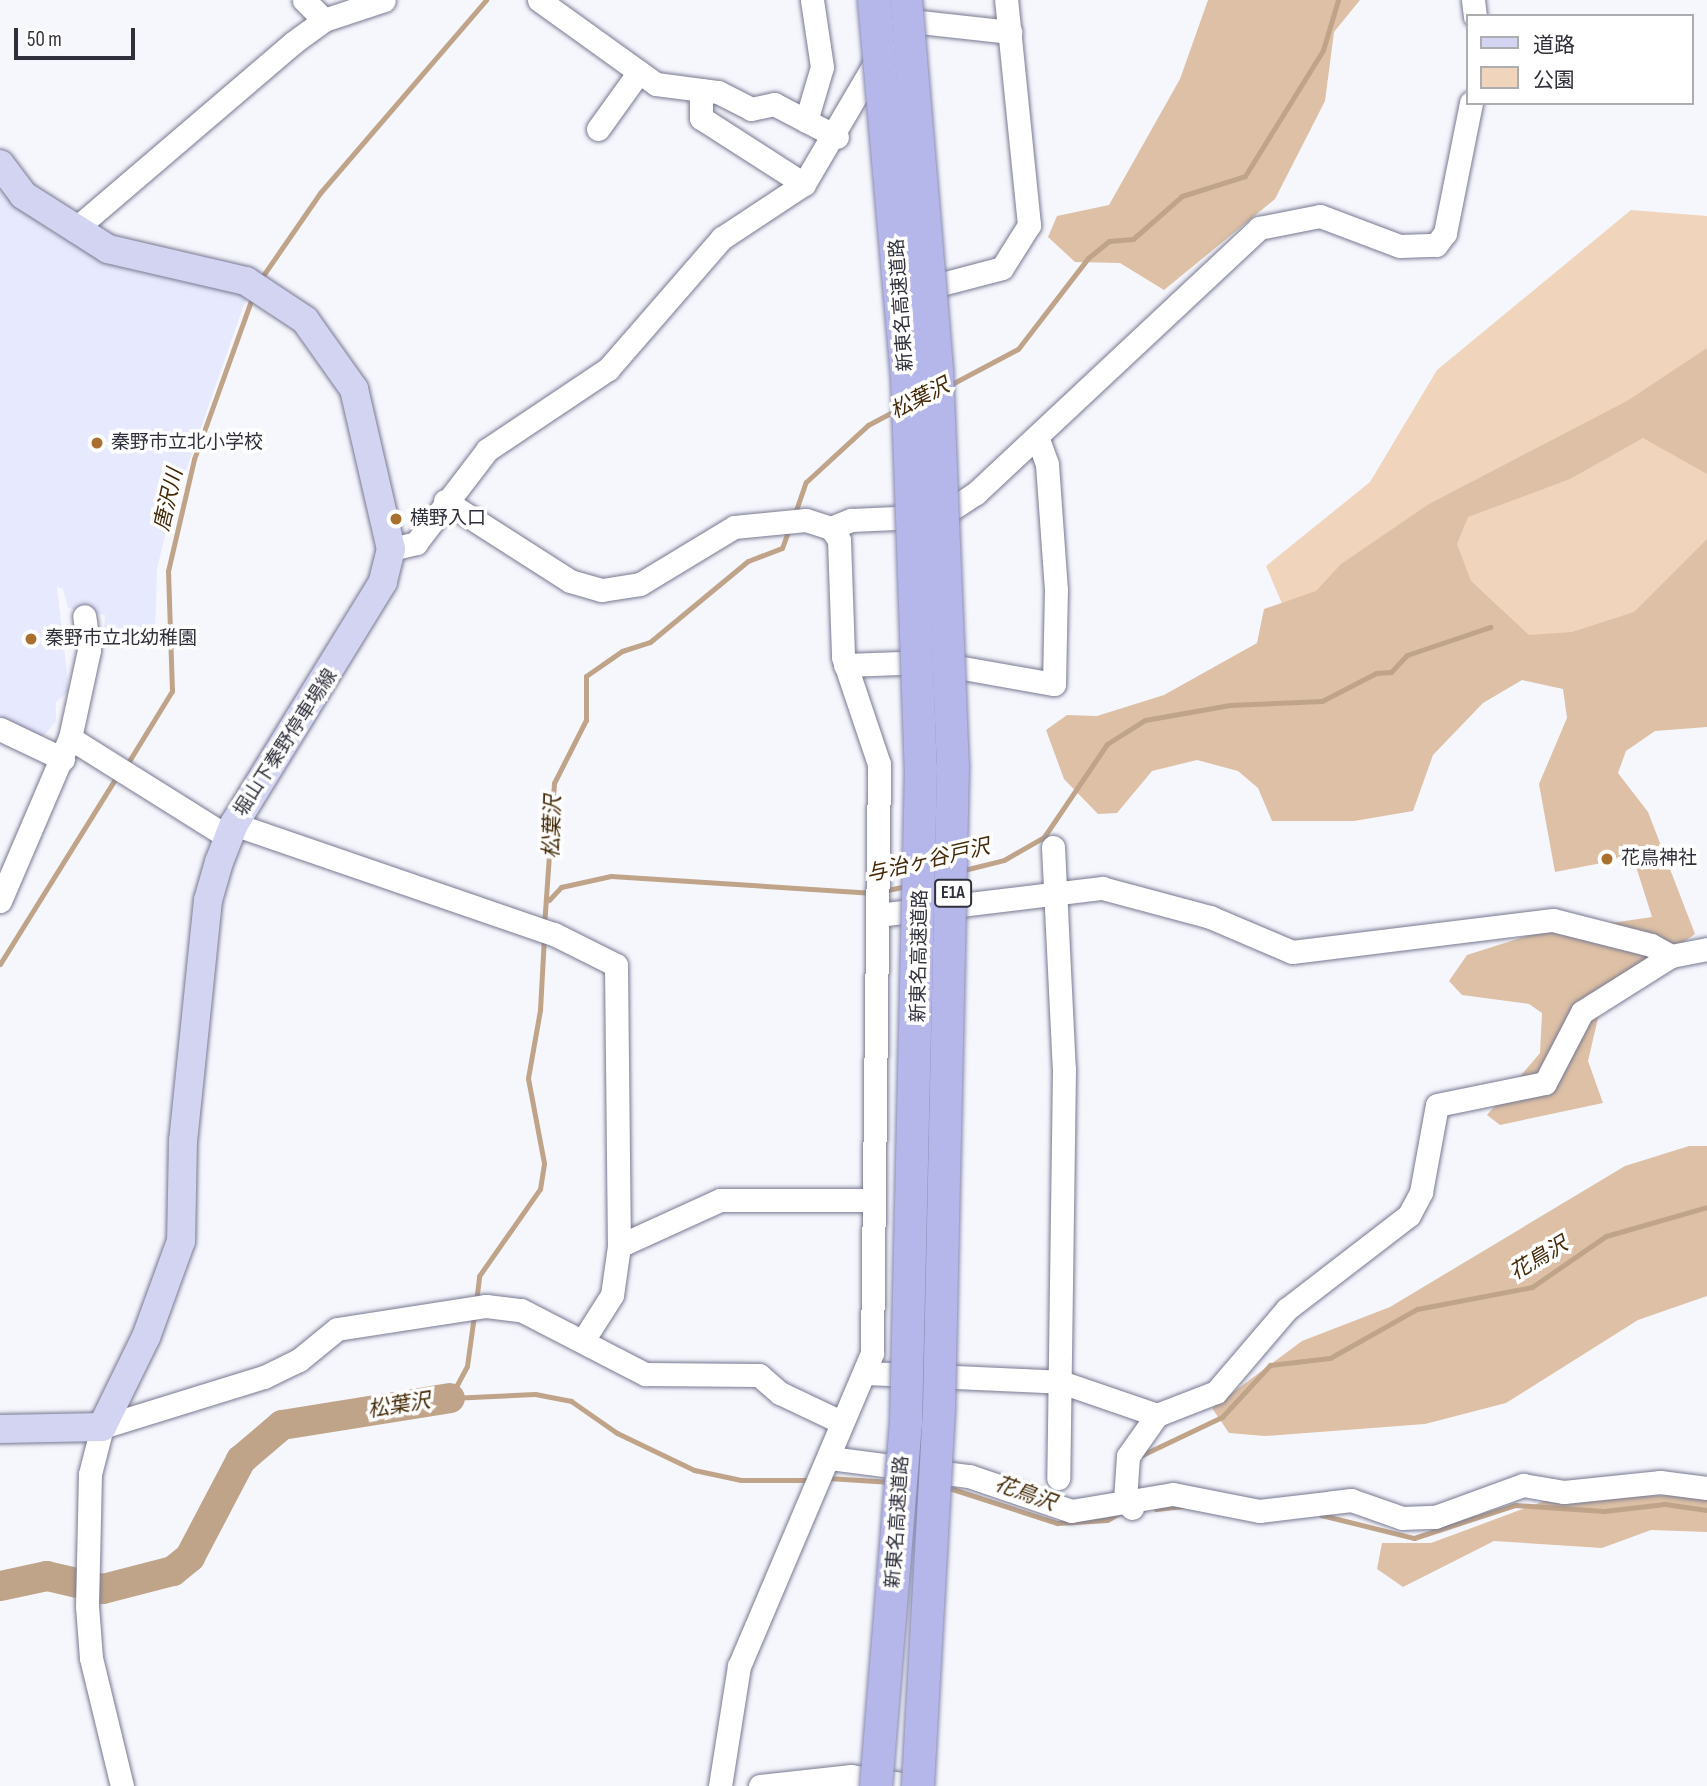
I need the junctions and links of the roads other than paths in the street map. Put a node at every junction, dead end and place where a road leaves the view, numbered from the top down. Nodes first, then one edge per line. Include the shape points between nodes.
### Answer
1 (304, 0) edge
2 (384, 0) edge
3 (539, 0) edge
4 (812, 0) edge
5 (874, 0) edge
6 (1006, 0) edge
7 (907, 7) edge
8 (324, 20) junction
9 (1010, 32) junction
10 (639, 72) junction
11 (701, 90) junction
12 (1471, 105) edge
13 (806, 121) junction
14 (598, 128) dead end
15 (837, 137) junction
16 (1, 168) edge
17 (804, 184) junction
18 (74, 230) junction
19 (892, 298) dead end
20 (1038, 439) junction
21 (445, 501) junction
22 (831, 528) junction
23 (391, 549) junction
24 (84, 615) dead end
25 (845, 665) junction
26 (0, 729) edge
27 (66, 749) junction
28 (231, 830) junction
29 (1053, 847) dead end
30 (1051, 899) junction
31 (0, 901) edge
32 (878, 909) junction
33 (1707, 949) edge
34 (1671, 956) junction
35 (874, 1200) junction
36 (619, 1246) junction
37 (584, 1339) junction
38 (866, 1373) junction
39 (1061, 1382) junction
40 (1157, 1415) junction
41 (841, 1422) junction
42 (102, 1427) junction
43 (0, 1429) edge
44 (824, 1471) junction
45 (1058, 1478) dead end
46 (1707, 1488) edge
47 (1128, 1504) junction
48 (122, 1786) edge
49 (720, 1786) edge
50 (760, 1786) edge
51 (876, 1786) edge
52 (917, 1786) edge

1 - 8 street
2 - 8 street
3 - 10 street
4 - 13 street via 822,67
5 - 51 highway, 新東名高速道路 / E1A, bridge via 907,375 921,768 906,1422
6 - 9 street
7 - 9 street
7 - 15 street
7 - 52 highway, 新東名高速道路 / E1A, bridge via 937,371 953,766 939,1409
8 - 18 street
9 - 19 street via 1030,225 1002,268
10 - 11 street via 656,84
10 - 14 street
11 - 13 street via 751,109 774,104
11 - 17 street via 701,118
12 - 20 street via 1445,233 1436,245 1400,246 1320,216 1259,228
13 - 15 street
15 - 17 street
16 - 18 main road, 堀山下秦野停車場線 via 23,195
17 - 21 street via 722,238 626,351 575,396 488,450
18 - 23 main road, 堀山下秦野停車場線 via 139,261 246,281 272,293 305,320 354,388
20 - 22 street via 941,516 851,520
20 - 25 street via 1047,464 1056,590 1054,684 929,662
21 - 22 street via 570,580 603,590 640,583 734,527 798,520
21 - 23 street via 416,543
22 - 25 street via 839,540
23 - 28 main road, 堀山下秦野停車場線 via 383,582 335,668
24 - 27 street via 89,650
25 - 32 street via 879,764
26 - 27 street
27 - 28 street via 110,759
27 - 31 street
28 - 36 street via 547,932 610,958 618,974
28 - 42 main road, 堀山下秦野停車場線 via 208,900 183,1140 179,1253
29 - 30 street
30 - 32 street
30 - 34 street via 1102,888 1210,917 1292,952 1553,920 1614,933
30 - 39 street via 1063,1029
32 - 35 street
33 - 34 street
34 - 40 street via 1581,1012 1545,1083 1437,1105 1421,1192 1409,1215 1287,1309 1216,1392
35 - 36 street via 720,1200
35 - 38 street via 874,1325
36 - 37 street via 612,1295
37 - 41 street via 645,1374 759,1375 780,1393
37 - 42 street via 522,1310 486,1306 337,1329 299,1360 264,1377
38 - 39 street
38 - 41 street
39 - 40 street
39 - 45 street
40 - 47 street via 1128,1456
41 - 44 street
42 - 43 main road
42 - 48 street via 90,1474 87,1585 91,1658
44 - 47 street via 969,1476 1071,1511
44 - 49 street via 739,1666
46 - 47 street via 1660,1482 1564,1492 1523,1485 1435,1517 1402,1518 1351,1500 1259,1511 1197,1495
50 - 52 street via 851,1776

